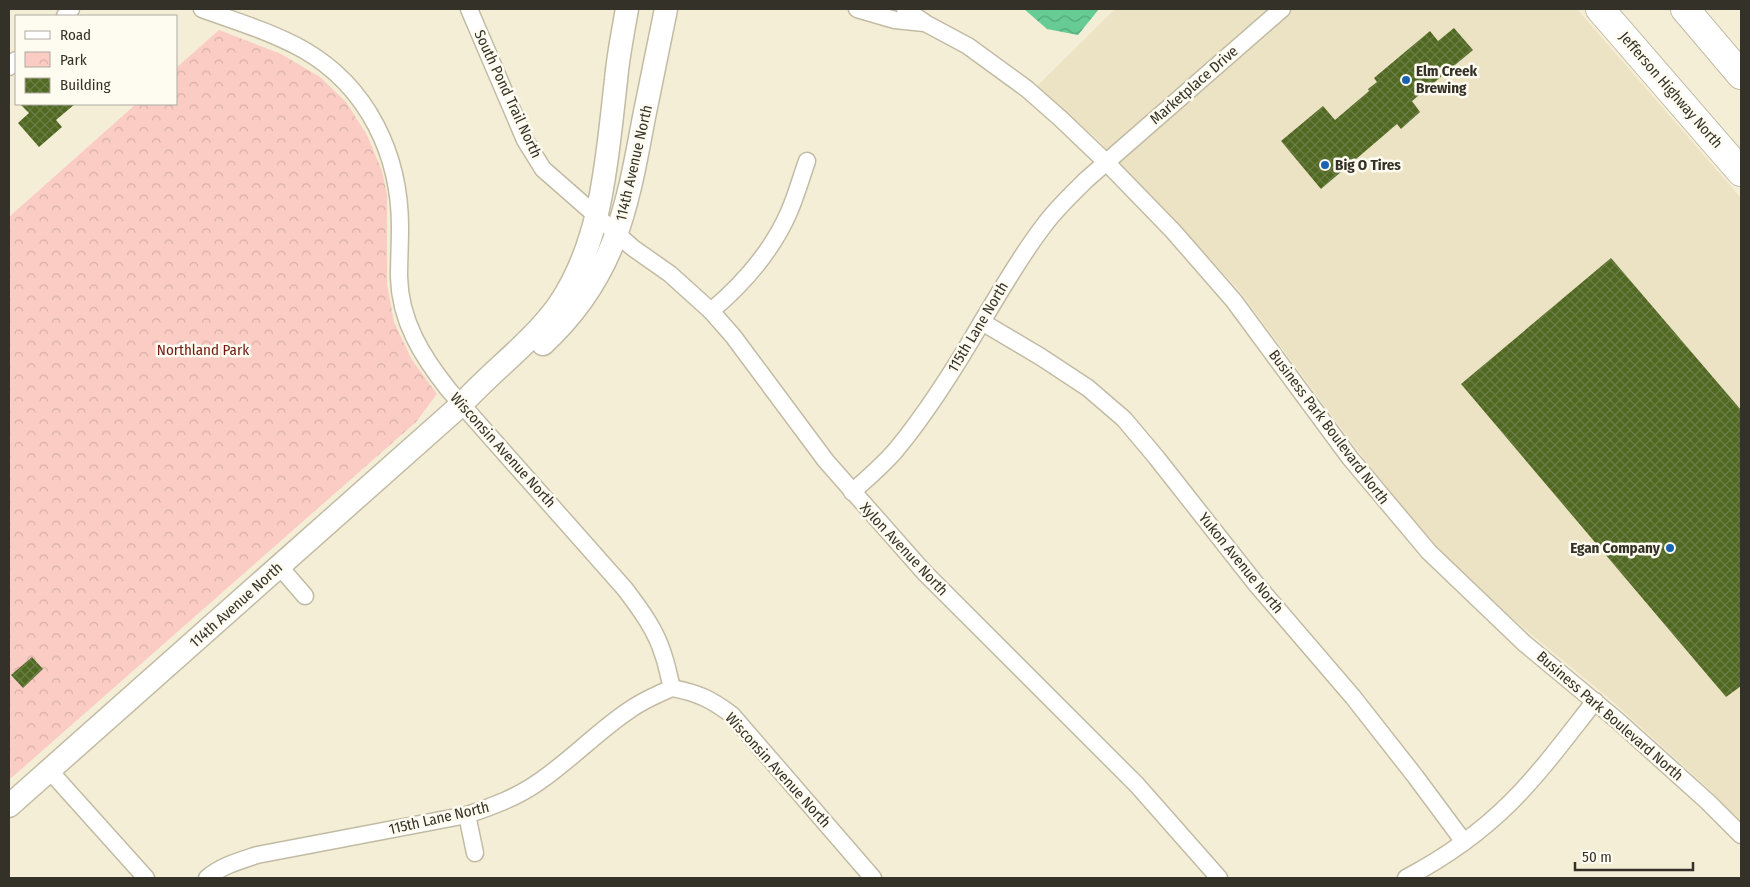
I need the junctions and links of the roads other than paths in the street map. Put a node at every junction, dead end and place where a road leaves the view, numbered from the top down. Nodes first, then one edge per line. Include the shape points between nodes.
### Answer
1 (202, 9) edge
2 (469, 9) edge
3 (627, 9) edge
4 (666, 9) edge
5 (857, 9) edge
6 (905, 9) edge
7 (1282, 9) edge
8 (1600, 9) edge
9 (1685, 9) edge
10 (927, 24) junction
11 (1741, 75) edge
12 (807, 161) dead end
13 (1106, 162) junction
14 (1741, 172) edge
15 (596, 216) junction
16 (617, 235) junction
17 (711, 311) junction
18 (982, 322) junction
19 (462, 404) junction
20 (852, 492) junction
21 (279, 566) junction
22 (305, 596) dead end
23 (672, 688) junction
24 (1595, 701) junction
25 (49, 770) junction
26 (9, 806) edge
27 (467, 815) junction
28 (1739, 836) edge
29 (1464, 842) junction
30 (475, 853) dead end
31 (146, 878) edge
32 (207, 878) edge
33 (873, 878) edge
34 (1219, 878) edge
35 (1406, 878) edge

1 - 19 street, Wisconsin Avenue North via 286,41 313,56 338,74 368,110 387,149 398,186 399,278 405,316 416,343 432,368
2 - 15 street, South Pond Trail North via 534,156 553,179
3 - 15 street, 114th Avenue North
4 - 16 street, 114th Avenue North via 632,184
5 - 10 street, Business Park Boulevard North via 895,20
6 - 10 street, Business Park Boulevard North
7 - 13 street, Marketplace Drive
8 - 14 highway, Jefferson Highway North
9 - 11 highway
10 - 13 street, Business Park Boulevard North via 968,46 1027,89
12 - 17 street via 789,212 764,255 734,291
13 - 18 street, 115th Lane North via 1045,223 1010,273
13 - 24 street, Business Park Boulevard North via 1173,231 1234,301 1350,458 1422,545 1524,643
15 - 16 street, Xylon Avenue North
15 - 19 street, 114th Avenue North via 583,257 558,305 542,326
16 - 17 street, Xylon Avenue North via 670,274
16 - 19 street, 114th Avenue North via 587,294 558,330 496,385
17 - 20 street, Xylon Avenue North
18 - 20 street, 115th Lane North via 916,425 895,452
18 - 29 street, Yukon Avenue North via 1088,388 1124,419 1256,584 1353,697
19 - 21 street, 114th Avenue North
19 - 23 street, Wisconsin Avenue North via 634,600 663,652
20 - 34 street, Xylon Avenue North via 924,572 1137,785
21 - 22 street
21 - 25 street, 114th Avenue North
23 - 27 street, 115th Lane North via 630,709 556,770 520,794
23 - 33 street, Wisconsin Avenue North via 713,701 732,715
24 - 28 street, Business Park Boulevard North via 1708,802
24 - 29 street via 1531,782
25 - 26 street, 114th Avenue North
25 - 31 street
27 - 30 street
27 - 32 street, 115th Lane North via 257,855 235,862
29 - 35 street

